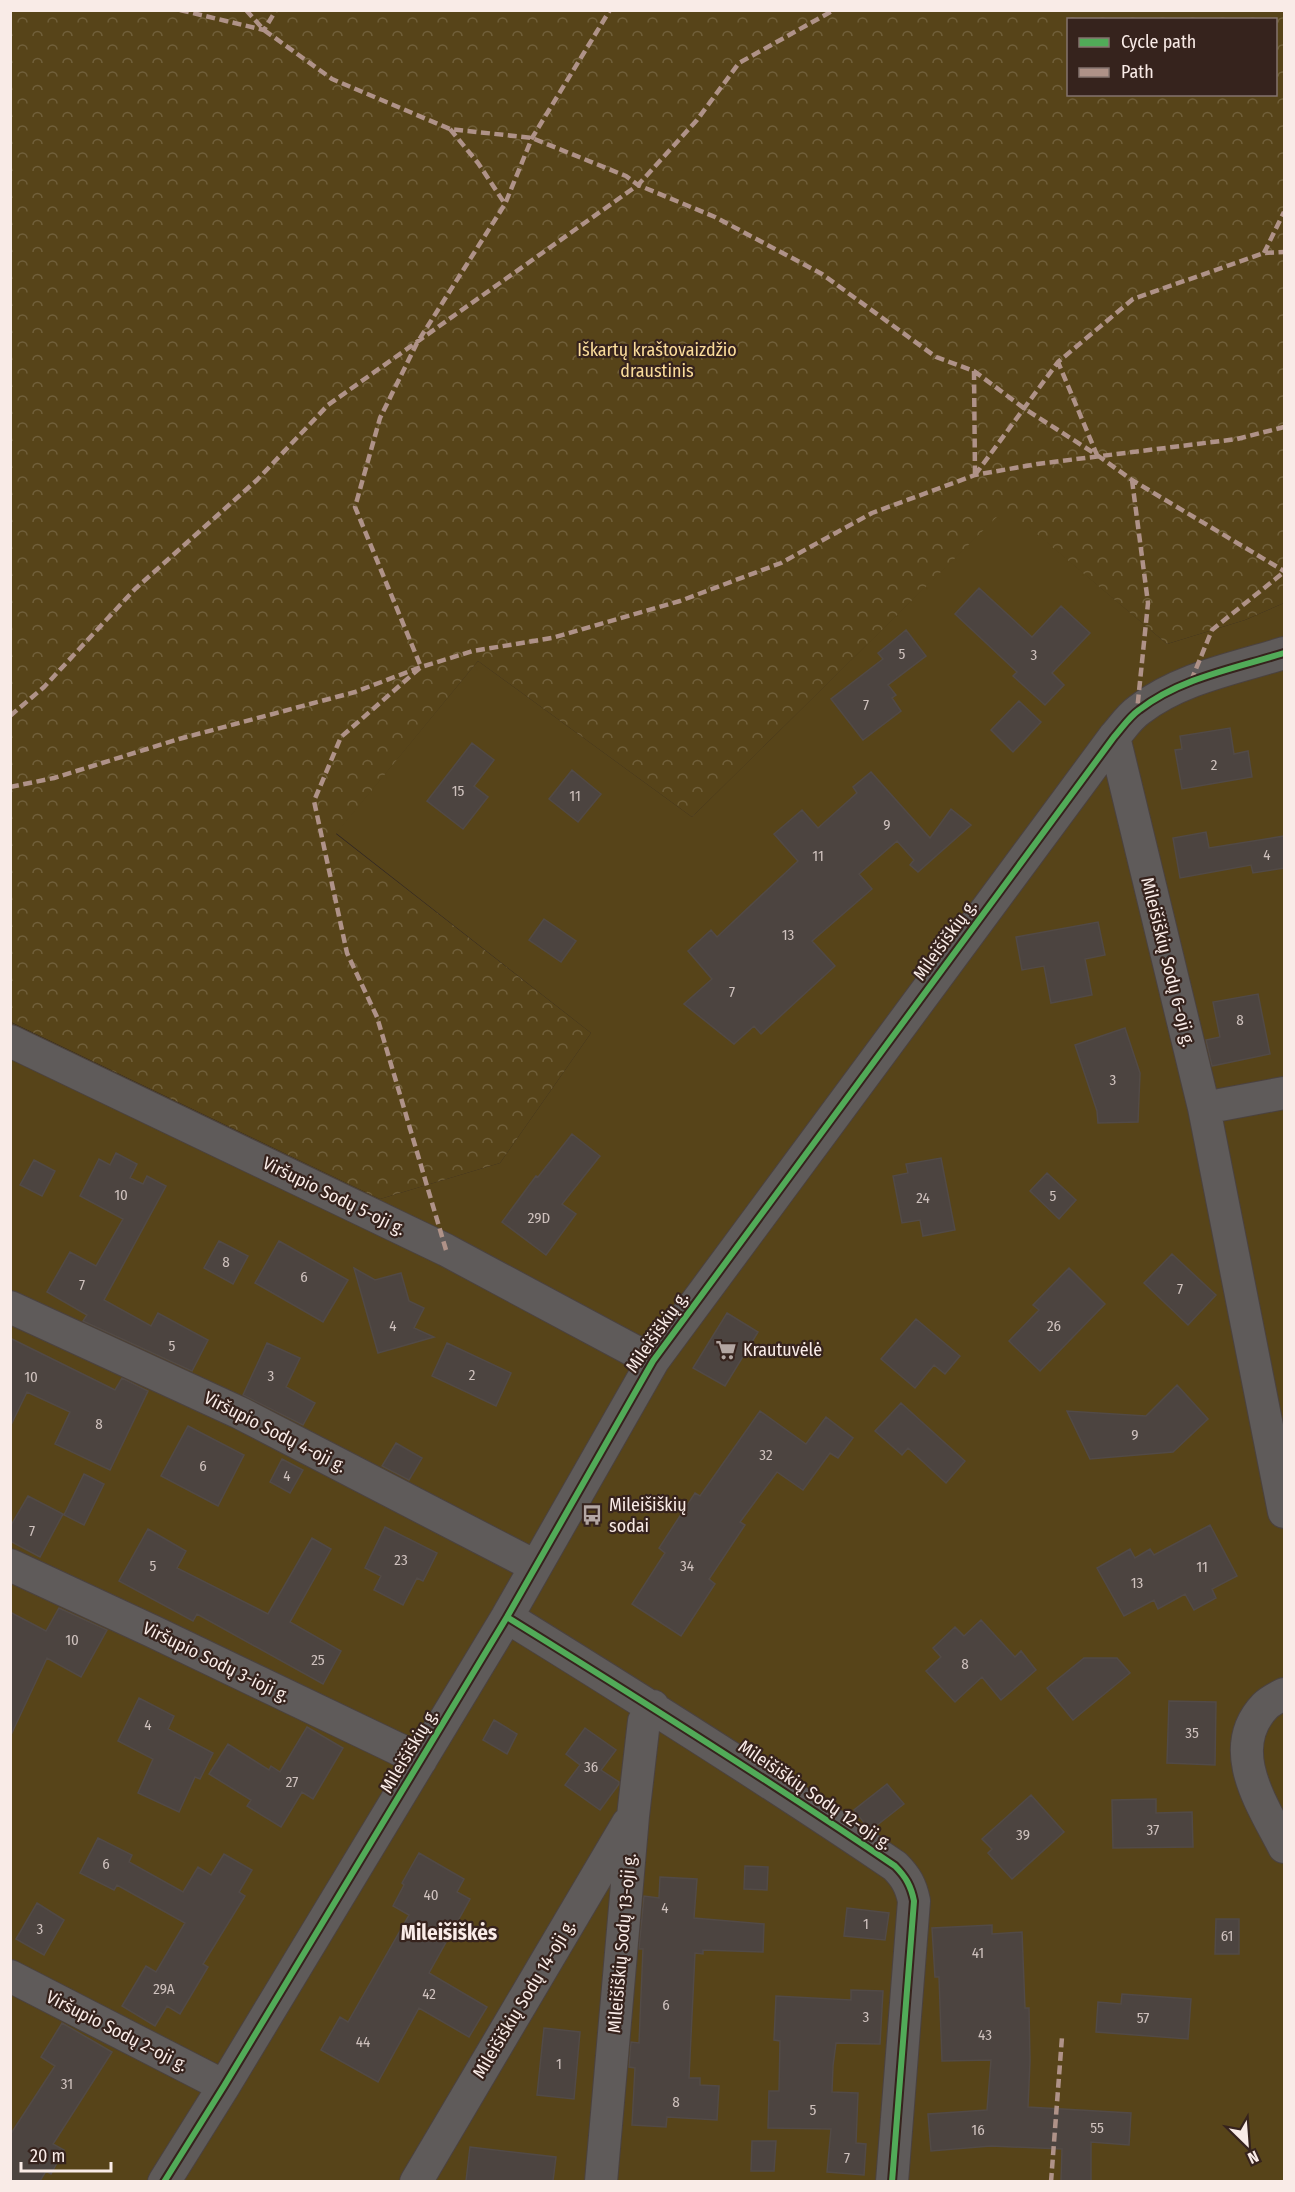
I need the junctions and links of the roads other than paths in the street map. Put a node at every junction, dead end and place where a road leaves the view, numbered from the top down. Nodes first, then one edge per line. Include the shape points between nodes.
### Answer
1 (1284, 653) edge
2 (1114, 737) junction
3 (10, 1041) edge
4 (1284, 1093) edge
5 (1204, 1108) junction
6 (10, 1307) edge
7 (653, 1361) junction
8 (1284, 1512) edge
9 (10, 1565) edge
10 (535, 1566) junction
11 (507, 1617) junction
12 (1284, 1694) edge
13 (653, 1707) junction
14 (421, 1760) junction
15 (633, 1816) junction
16 (1284, 1846) edge
17 (10, 1976) edge
18 (224, 2086) junction
19 (164, 2181) edge
20 (416, 2181) edge
21 (601, 2181) edge
22 (892, 2181) edge

1 - 2 street, Mileišiškių g. via 1191,681 1158,696 1137,711
2 - 5 street, Mileišiškių Sodų 6-oji g.
2 - 7 street, Mileišiškių g.
3 - 7 street, Viršupio Sodų 5-oji g. via 446,1250
4 - 5 street
5 - 8 street, Mileišiškių Sodų 6-oji g.
6 - 10 street, Viršupio Sodų 4-oji g. via 240,1413
7 - 10 street, Mileišiškių g.
9 - 14 street, Viršupio Sodų 3-ioji g.
10 - 11 street, Mileišiškių g.
11 - 13 street, Mileišiškių Sodų 12-oji g.
11 - 14 street, Mileišiškių g.
12 - 16 street via 1266,1704 1253,1721 1246,1741 1251,1781
13 - 15 street, Mileišiškių Sodų 13-oji g. via 644,1721
13 - 22 street, Mileišiškių Sodų 12-oji g. via 895,1866 912,1889
14 - 18 street, Mileišiškių g.
15 - 20 street, Mileišiškių Sodų 14-oji g.
15 - 21 street, Mileišiškių Sodų 13-oji g.
17 - 18 street, Viršupio Sodų 2-oji g.
18 - 19 street, Mileišiškių g.

